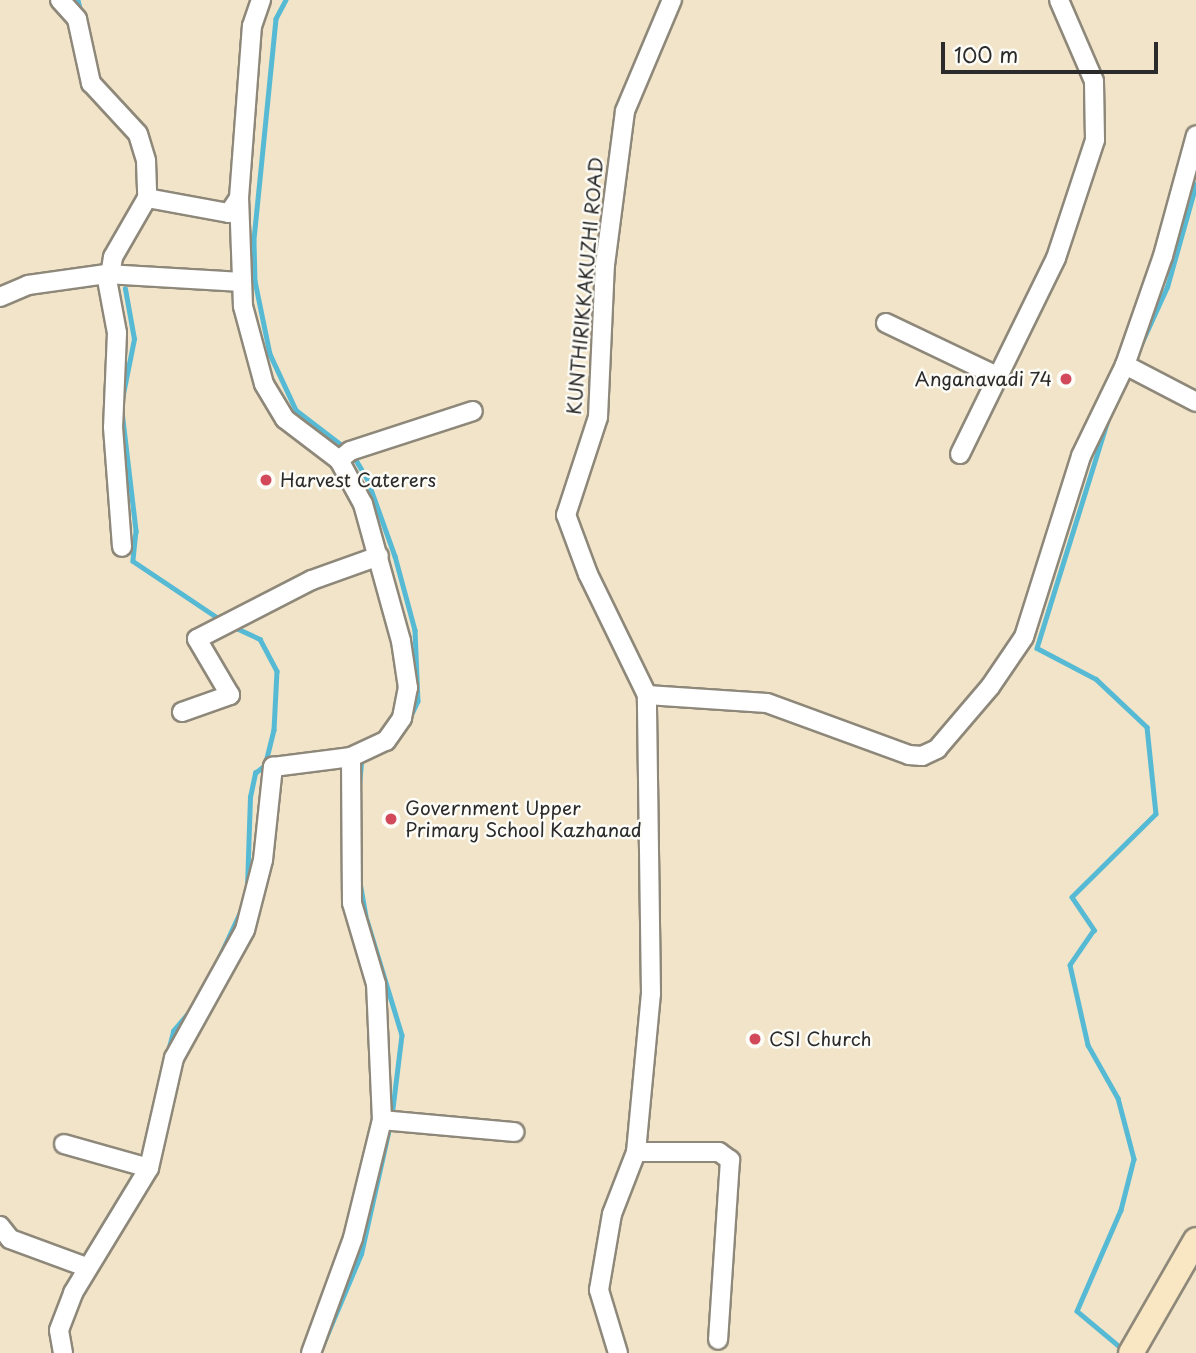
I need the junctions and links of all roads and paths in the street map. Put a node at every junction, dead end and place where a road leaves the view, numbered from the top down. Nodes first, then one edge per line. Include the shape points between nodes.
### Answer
1 (60, 0) edge
2 (261, 0) edge
3 (672, 0) edge
4 (1059, 0) edge
5 (1196, 135) edge
6 (147, 198) junction
7 (239, 198) junction
8 (108, 275) junction
9 (242, 282) junction
10 (0, 297) edge
11 (886, 323) dead end
12 (1125, 365) junction
13 (999, 377) junction
14 (1196, 401) edge
15 (473, 411) dead end
16 (960, 454) dead end
17 (339, 460) junction
18 (122, 547) dead end
19 (380, 556) junction
20 (647, 695) junction
21 (182, 712) dead end
22 (356, 755) junction
23 (382, 1120) junction
24 (514, 1132) dead end
25 (64, 1144) dead end
26 (636, 1152) junction
27 (149, 1168) junction
28 (0, 1226) edge
29 (1196, 1240) edge
30 (86, 1267) junction
31 (718, 1340) dead end
32 (63, 1353) edge
33 (311, 1353) edge
34 (618, 1353) edge
35 (1131, 1353) edge

1 - 6 street via 77,19 91,83 138,134 146,161
2 - 7 street via 252,26
3 - 20 street, KUNTHIRIKKAKUZHI ROAD via 625,111 605,265 598,417 566,515 588,574
4 - 13 street via 1094,81 1094,140 1056,258
5 - 12 street via 1163,257
6 - 7 street via 229,213
6 - 8 street via 113,257
7 - 9 street
8 - 9 street
8 - 10 street via 28,285
8 - 18 street via 117,333 113,427
9 - 17 street via 253,352 264,384 285,419
11 - 13 street
12 - 14 street
12 - 20 street via 1081,456 1024,637 990,687 937,749 922,756 909,755 768,703
13 - 16 street
15 - 17 street via 350,451
17 - 19 street via 363,504
19 - 21 street via 312,580 197,639 230,695
19 - 22 street via 408,688 402,718 394,731 386,741
20 - 26 street, KUNTHIRIKKAKUZHI ROAD via 651,994
22 - 23 street via 352,903 376,984
22 - 27 street via 273,767 263,860 245,930 174,1058
23 - 24 street
23 - 33 street via 353,1238
25 - 27 street
26 - 31 street via 719,1152 730,1160
26 - 34 street, KUNTHIRIKKAKUZHI ROAD via 612,1214 599,1290
27 - 30 street
28 - 30 street via 10,1239
29 - 35 street
30 - 32 street via 59,1330

